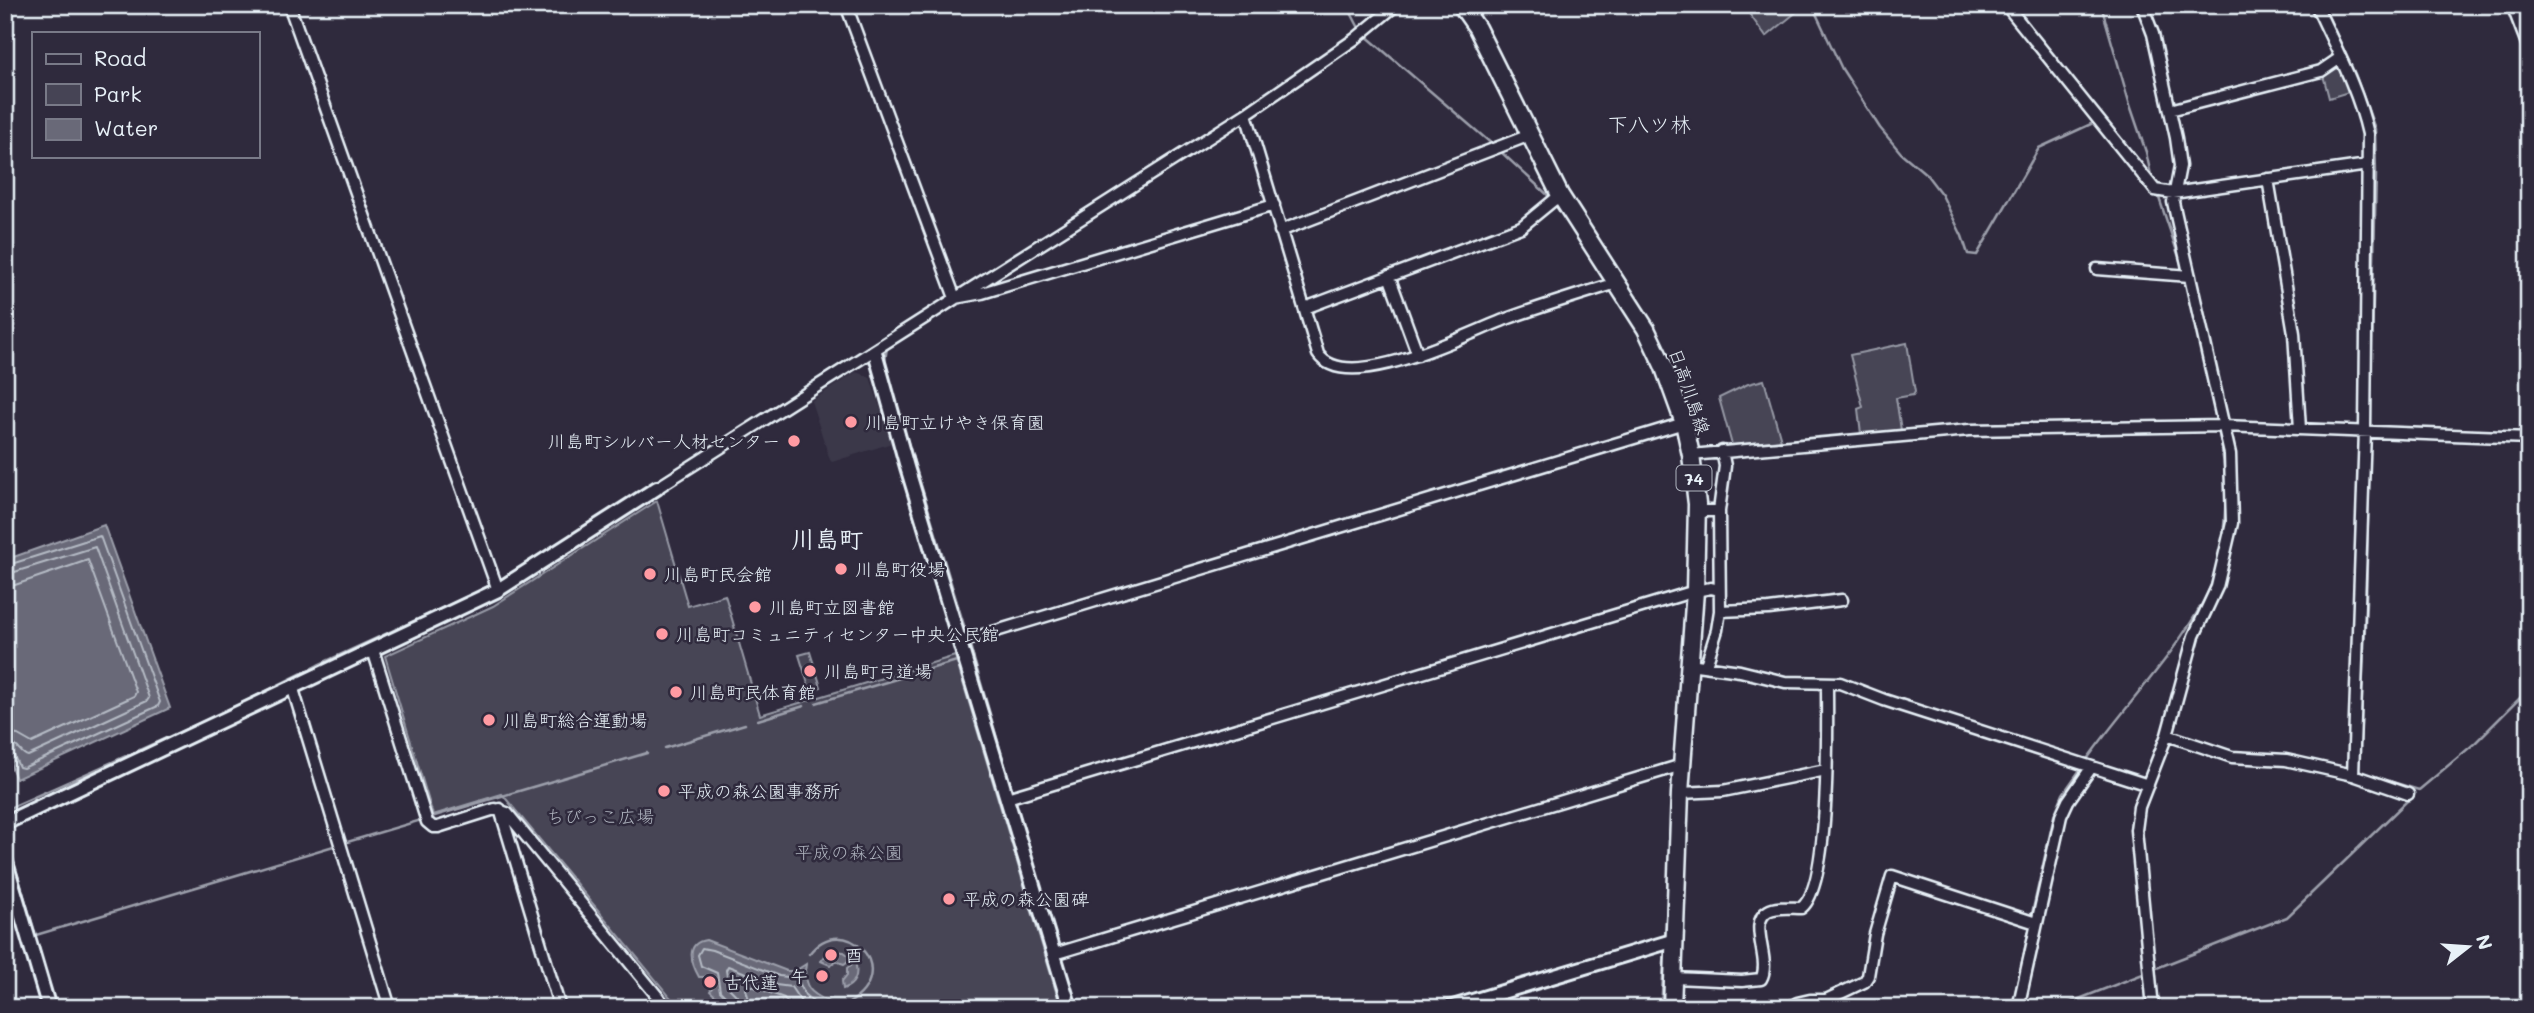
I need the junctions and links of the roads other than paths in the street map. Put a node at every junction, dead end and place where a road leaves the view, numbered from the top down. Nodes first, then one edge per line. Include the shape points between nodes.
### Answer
1 (289, 5) edge
2 (846, 5) edge
3 (1396, 5) edge
4 (1461, 5) edge
5 (2006, 5) edge
6 (2142, 5) edge
7 (2316, 5) edge
8 (2512, 5) edge
9 (2529, 49) edge
10 (2340, 58) junction
11 (2170, 110) junction
12 (1246, 114) junction
13 (1530, 135) junction
14 (2368, 165) junction
15 (2268, 179) junction
16 (2173, 193) junction
17 (1560, 195) junction
18 (1274, 205) junction
19 (1280, 231) junction
20 (2097, 268) dead end
21 (1389, 276) junction
22 (2190, 276) junction
23 (1617, 283) junction
24 (955, 298) junction
25 (1305, 309) junction
26 (875, 352) junction
27 (1418, 355) junction
28 (1684, 422) junction
29 (2223, 426) junction
30 (2300, 429) junction
31 (2365, 431) junction
32 (2529, 438) edge
33 (1722, 451) junction
34 (1691, 455) junction
35 (657, 488) joint
36 (1697, 511) junction
37 (1719, 511) junction
38 (498, 590) junction
39 (1719, 590) junction
40 (1696, 591) junction
41 (1842, 600) dead end
42 (1720, 611) junction
43 (960, 642) junction
44 (373, 650) junction
45 (1698, 665) junction
46 (1826, 684) junction
47 (293, 689) junction
48 (2167, 734) junction
49 (1682, 765) junction
50 (2091, 768) junction
51 (1826, 770) junction
52 (2353, 775) junction
53 (2148, 785) junction
54 (1680, 793) junction
55 (2408, 794) dead end
56 (1007, 798) junction
57 (500, 809) junction
58 (5, 823) edge
59 (5, 859) edge
60 (2036, 923) junction
61 (1675, 940) junction
62 (1054, 954) junction
63 (1674, 978) junction
64 (49, 1008) edge
65 (390, 1008) edge
66 (560, 1008) edge
67 (667, 1008) edge
68 (1070, 1008) edge
69 (1449, 1008) edge
70 (1672, 1008) edge
71 (1789, 1008) edge
72 (2018, 1008) edge
73 (2153, 1008) edge

1 - 38 street
2 - 24 street
3 - 12 street
4 - 13 main road, 日高川島線 / 74
5 - 16 street via 2145,180 2155,190
6 - 11 street
7 - 10 street
8 - 9 street
10 - 11 street via 2321,71
10 - 14 street via 2363,110
11 - 16 street via 2180,166
12 - 18 street
12 - 24 street
13 - 17 main road, 日高川島線 / 74
13 - 19 street
14 - 15 street
14 - 31 street
15 - 16 street
15 - 30 street via 2294,333
16 - 22 street
17 - 21 street via 1521,227
17 - 23 main road, 日高川島線 / 74
18 - 19 street
18 - 24 street
19 - 25 street
20 - 22 street
21 - 25 street
21 - 27 street
22 - 29 street
23 - 27 street via 1508,318
23 - 28 main road, 日高川島線 / 74 via 1652,341
24 - 26 street
25 - 27 street via 1318,354 1336,367 1357,369
26 - 35 street
26 - 43 street
28 - 34 main road, 日高川島線 / 74
28 - 43 street
29 - 30 street
29 - 33 street via 1969,430
29 - 48 street via 2230,454 2232,523 2217,587 2194,636
30 - 31 street
31 - 32 street
31 - 52 street
33 - 34 street
33 - 37 street via 1725,466
34 - 36 main road, 日高川島線 / 74
35 - 38 street
36 - 37 street
36 - 40 main road, 日高川島線 / 74
37 - 39 street
38 - 44 street
39 - 40 street
39 - 42 street
40 - 45 main road, 日高川島線 / 74
40 - 56 street
41 - 42 street
42 - 45 street via 1717,630
43 - 56 street
44 - 47 street
44 - 57 street via 428,822 438,827
45 - 46 street via 1785,682
45 - 49 main road, 日高川島線 / 74
46 - 50 street via 1840,683
46 - 51 street
47 - 58 street
47 - 65 street
48 - 52 street via 2232,757 2286,760
48 - 53 street
49 - 54 main road, 日高川島線 / 74
49 - 62 street
50 - 53 street
50 - 60 street via 2061,816
51 - 54 street via 1723,791
51 - 63 street via 1824,827 1809,900 1801,908 1772,909 1762,917 1758,939 1765,972 1761,979
52 - 55 street
53 - 73 street via 2136,830
54 - 61 main road, 日高川島線 / 74
56 - 62 street
57 - 66 street
57 - 67 street
59 - 64 street
60 - 71 street via 1892,876 1864,982 1826,1000
60 - 72 street
61 - 63 main road, 日高川島線 / 74
61 - 69 street
62 - 68 street
63 - 70 main road, 日高川島線 / 74

